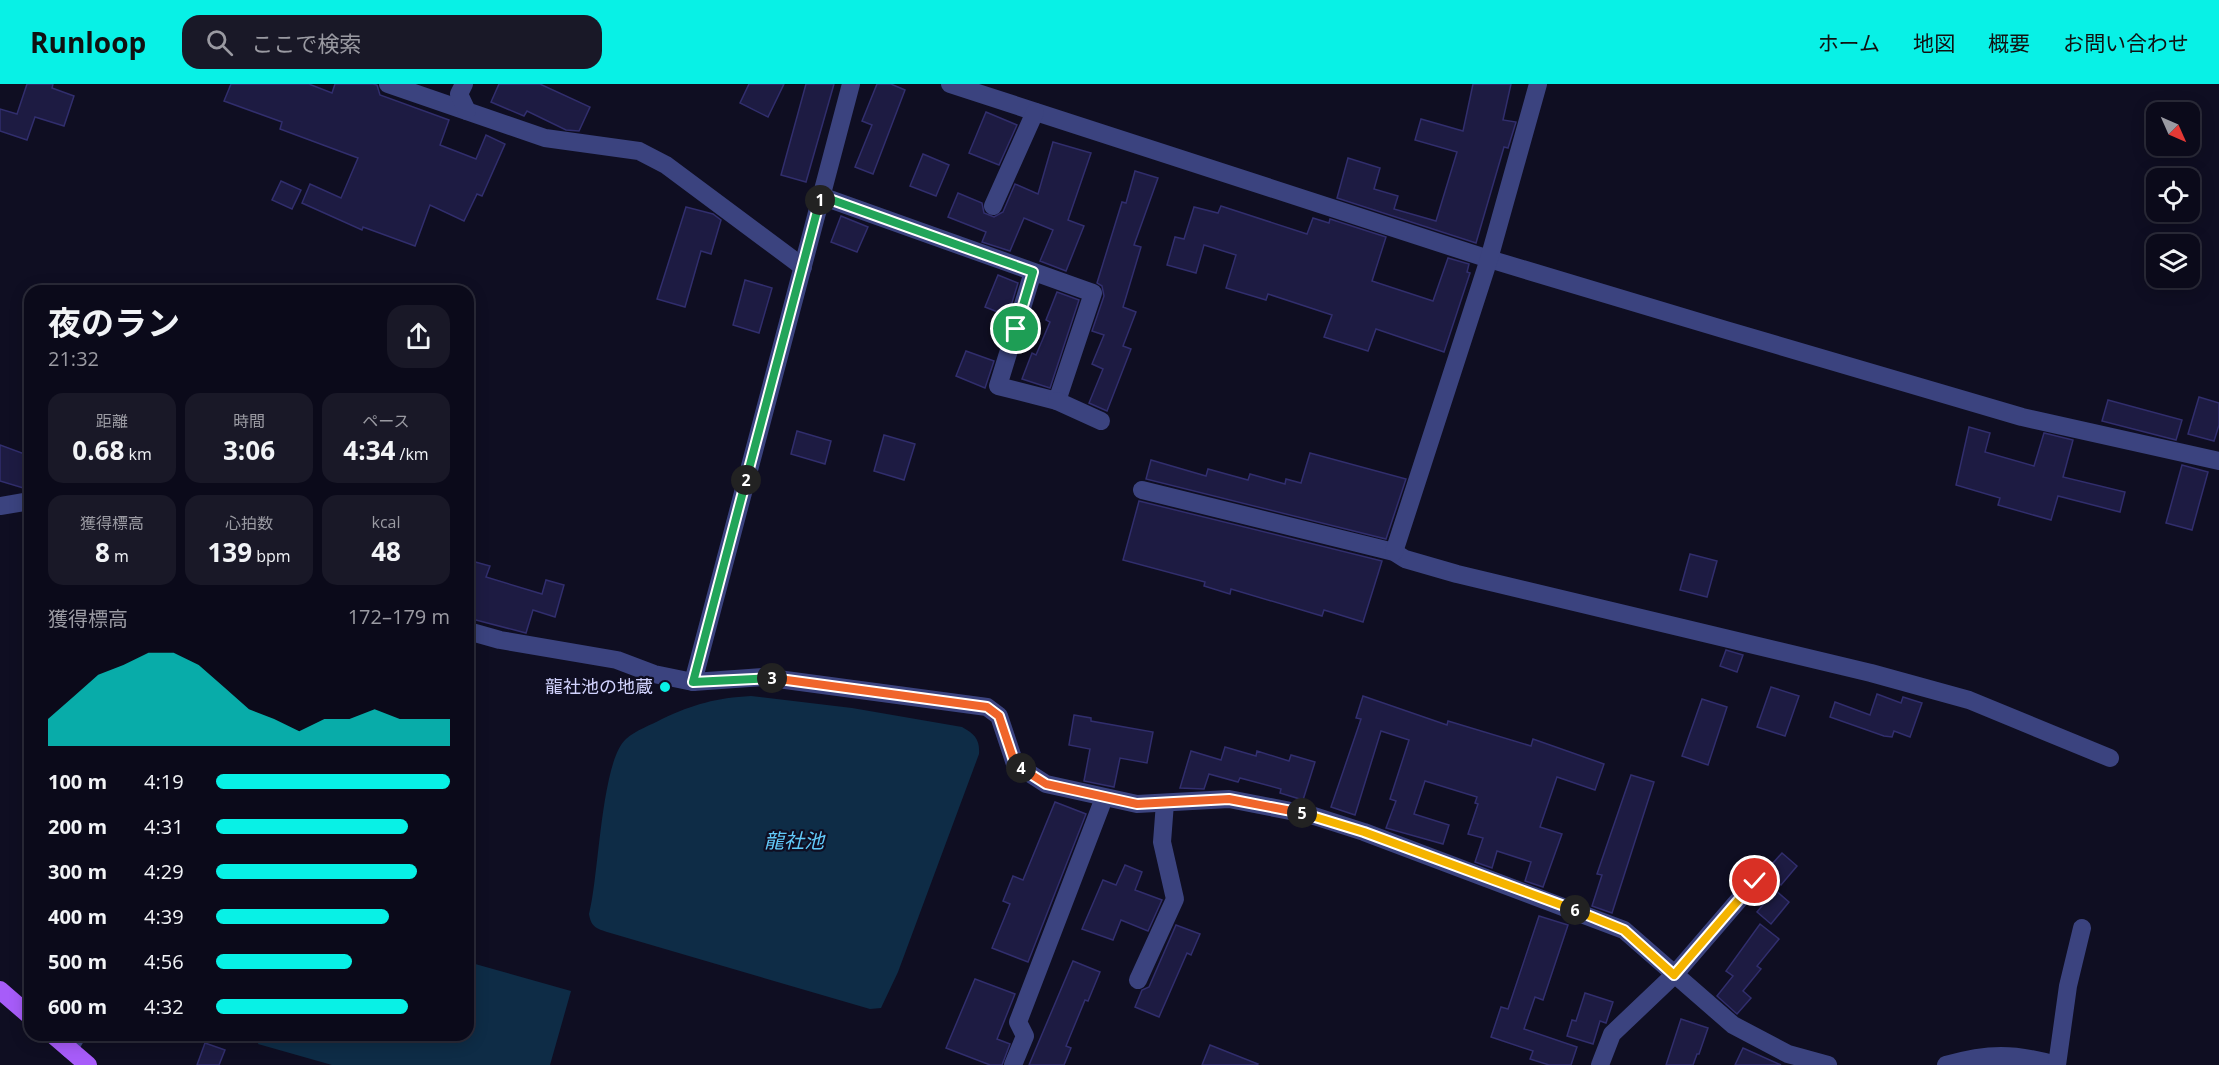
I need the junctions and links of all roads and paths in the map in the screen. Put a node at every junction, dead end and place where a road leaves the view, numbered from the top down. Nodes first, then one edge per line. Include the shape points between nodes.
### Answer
1 (388, 84) edge
2 (464, 84) edge
3 (851, 84) edge
4 (951, 84) edge
5 (1538, 84) edge
6 (467, 111) junction
7 (1035, 112) junction
8 (821, 196) junction
9 (993, 206) dead end
10 (1489, 259) junction
11 (803, 267) junction
12 (1033, 272) junction
13 (1057, 401) junction
14 (1101, 421) dead end
15 (2219, 461) edge
16 (1142, 490) dead end
17 (24, 502) edge
18 (0, 506) edge
19 (1394, 552) junction
20 (474, 633) edge
21 (693, 682) junction
22 (2110, 758) dead end
23 (1104, 798) junction
24 (1165, 803) junction
25 (1755, 881) dead end
26 (2082, 928) dead end
27 (1674, 975) junction
28 (1138, 980) dead end
29 (0, 990) edge
30 (24, 1011) edge
31 (73, 1042) edge
32 (1786, 1060) edge
33 (1949, 1064) edge
34 (88, 1065) edge
35 (1013, 1065) edge
36 (1600, 1065) edge
37 (1828, 1065) edge
38 (2057, 1065) edge

1 - 6 street
2 - 6 street via 459,94
3 - 8 street
4 - 7 street
5 - 10 street
6 - 11 street via 545,138 639,151 666,165
7 - 9 street
7 - 10 street
8 - 11 street
8 - 12 street
10 - 15 street via 2022,417
10 - 19 street
11 - 21 street
12 - 13 street via 1093,293
12 - 13 street via 998,386
13 - 14 street
16 - 19 street
17 - 18 street
19 - 22 street via 1457,574 1701,630 1969,700
20 - 21 street via 616,660 654,674
21 - 23 street via 763,677 987,707 999,716 1015,764 1046,784
23 - 24 street via 1137,804
23 - 35 street via 1018,1022 1025,1035
24 - 27 street via 1229,799 1311,815 1364,832 1624,930
24 - 28 street via 1162,842 1175,899
25 - 27 street
26 - 38 street via 2080,974
27 - 32 street via 1733,1025
27 - 36 street via 1612,1034
29 - 30 main road
31 - 34 main road
32 - 37 street
33 - 38 street via 1994,1055 2024,1056

